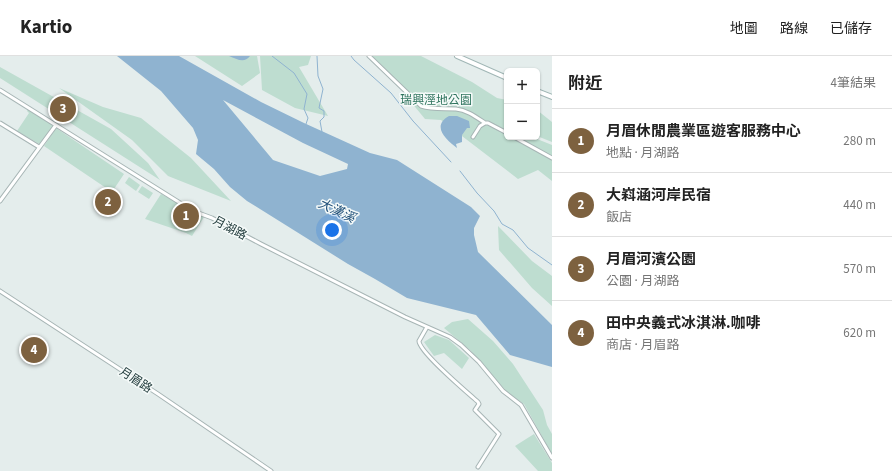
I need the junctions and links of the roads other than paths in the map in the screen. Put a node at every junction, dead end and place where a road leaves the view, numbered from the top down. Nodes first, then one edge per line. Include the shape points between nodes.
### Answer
1 (368, 56) edge
2 (457, 56) edge
3 (504, 77) edge
4 (0, 90) edge
5 (540, 92) edge
6 (552, 97) edge
7 (0, 122) edge
8 (485, 123) junction
9 (56, 125) junction
10 (504, 131) edge
11 (473, 137) dead end
12 (519, 140) edge
13 (39, 147) junction
14 (552, 158) edge
15 (0, 201) edge
16 (0, 291) edge
17 (427, 327) junction
18 (552, 458) edge
19 (478, 467) dead end
20 (271, 471) edge

1 - 8 street via 421,106 432,109 458,109
2 - 3 street
4 - 9 street, 月湖路
5 - 6 street
7 - 13 street
8 - 10 street
8 - 11 street
9 - 13 street
9 - 17 street, 月湖路 via 193,211 212,218
12 - 14 street
13 - 15 street
16 - 20 street, 月眉路
17 - 18 street, 月湖路 via 461,345 504,391 521,405
17 - 19 street via 419,341 421,347 478,402 475,410 499,434

